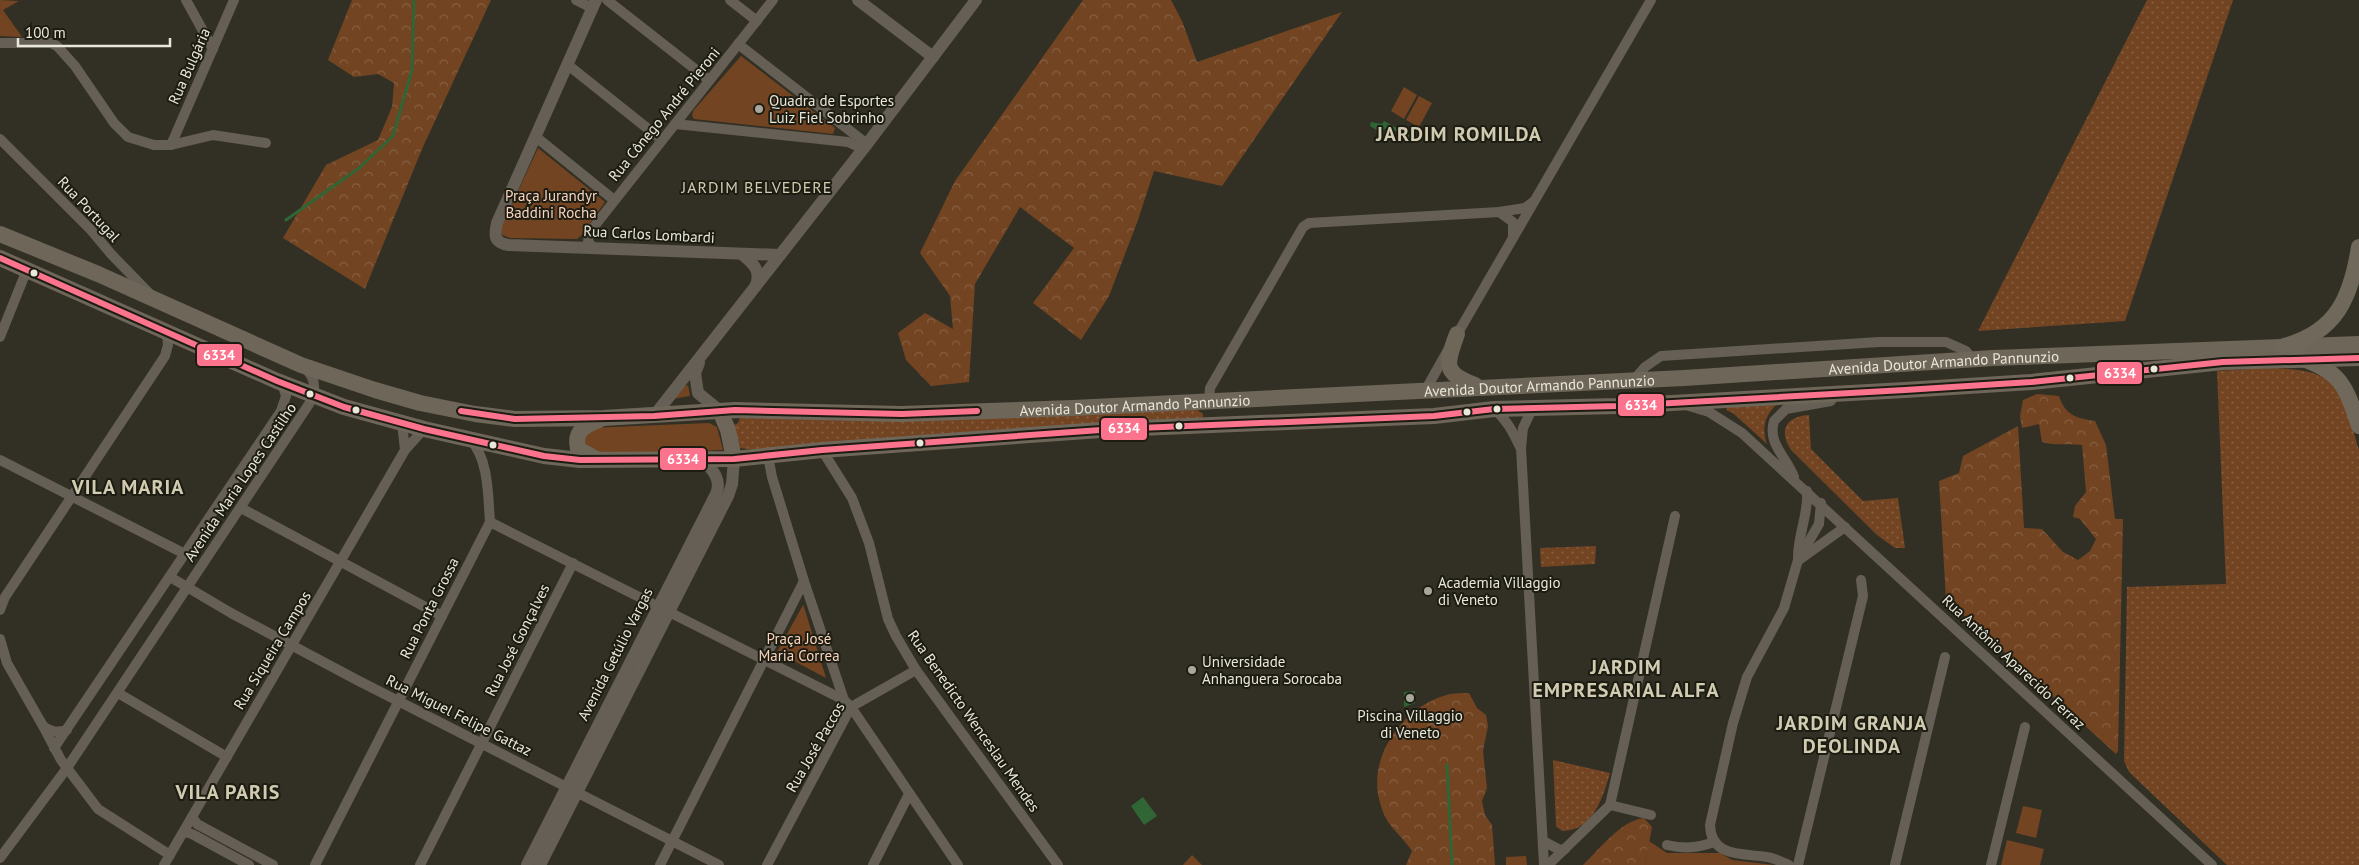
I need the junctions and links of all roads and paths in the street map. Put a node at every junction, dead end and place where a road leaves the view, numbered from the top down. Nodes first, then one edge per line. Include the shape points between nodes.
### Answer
1 (186, 0) edge
2 (234, 0) edge
3 (576, 0) edge
4 (607, 0) edge
5 (730, 0) edge
6 (773, 0) edge
7 (858, 0) edge
8 (976, 0) edge
9 (1651, 0) edge
10 (594, 4) edge
11 (756, 21) junction
12 (0, 43) edge
13 (738, 44) junction
14 (213, 48) junction
15 (933, 57) junction
16 (568, 64) junction
17 (709, 80) junction
18 (675, 124) junction
19 (536, 137) junction
20 (0, 140) edge
21 (662, 140) junction
22 (266, 143) dead end
23 (171, 145) junction
24 (865, 147) junction
25 (614, 200) junction
26 (1536, 200) junction
27 (1499, 212) junction
28 (0, 234) edge
29 (0, 239) edge
30 (1512, 241) junction
31 (594, 248) junction
32 (2358, 252) edge
33 (111, 254) junction
34 (743, 255) junction
35 (780, 255) junction
36 (0, 258) edge
37 (26, 272) junction
38 (98, 274) junction
39 (755, 289) junction
40 (156, 300) junction
41 (2359, 301) edge
42 (167, 334) junction
43 (1458, 334) junction
44 (0, 337) edge
45 (2359, 344) edge
46 (2284, 346) junction
47 (704, 353) junction
48 (1993, 358) junction
49 (2021, 358) junction
50 (2300, 358) junction
51 (2359, 358) edge
52 (1973, 360) junction
53 (301, 365) junction
54 (1633, 380) junction
55 (1588, 382) junction
56 (282, 383) junction
57 (1566, 383) junction
58 (2018, 383) junction
59 (1991, 384) junction
60 (1479, 387) junction
61 (1905, 390) junction
62 (1425, 391) junction
63 (314, 395) junction
64 (1209, 401) junction
65 (1668, 402) junction
66 (1592, 406) junction
67 (1562, 407) junction
68 (1494, 409) junction
69 (1532, 410) junction
70 (720, 412) junction
71 (654, 416) junction
72 (1393, 417) junction
73 (603, 418) junction
74 (402, 423) junction
75 (1215, 426) junction
76 (2359, 426) edge
77 (424, 429) junction
78 (470, 439) junction
79 (1521, 448) junction
80 (405, 450) junction
81 (822, 450) junction
82 (768, 456) junction
83 (734, 459) junction
84 (0, 460) edge
85 (703, 460) junction
86 (601, 461) junction
87 (1796, 480) junction
88 (1807, 491) junction
89 (72, 496) junction
90 (1821, 503) junction
91 (241, 508) junction
92 (1675, 516) dead end
93 (490, 522) junction
94 (1842, 524) junction
95 (185, 554) junction
96 (1798, 560) junction
97 (342, 562) junction
98 (573, 563) junction
99 (170, 577) junction
100 (1861, 580) dead end
101 (804, 581) junction
102 (187, 589) junction
103 (663, 608) junction
104 (0, 610) edge
105 (442, 616) junction
106 (0, 638) edge
107 (292, 646) junction
108 (1945, 657) dead end
109 (764, 658) junction
110 (916, 670) junction
111 (118, 692) junction
112 (398, 702) junction
113 (848, 703) junction
114 (42, 726) junction
115 (2025, 727) dead end
116 (67, 730) junction
117 (482, 744) junction
118 (54, 748) junction
119 (226, 757) junction
120 (67, 768) junction
121 (571, 790) junction
122 (909, 794) junction
123 (1610, 805) junction
124 (1651, 815) dead end
125 (192, 817) junction
126 (184, 832) junction
127 (672, 841) junction
128 (1543, 841) junction
129 (1714, 842) junction
130 (1667, 845) dead end
131 (1566, 849) junction
132 (170, 855) junction
133 (0, 858) edge
134 (164, 865) edge
135 (249, 865) edge
136 (273, 865) edge
137 (315, 865) edge
138 (420, 865) edge
139 (527, 865) edge
140 (540, 865) edge
141 (660, 865) edge
142 (719, 865) edge
143 (767, 865) edge
144 (873, 865) edge
145 (958, 865) edge
146 (1058, 865) edge
147 (1546, 865) edge
148 (1789, 865) edge
149 (1798, 865) edge
150 (1895, 865) edge
151 (1991, 865) edge
152 (2212, 865) edge

1 - 14 street
2 - 14 street, Rua Bulgária
3 - 10 street
4 - 17 street
5 - 11 street
6 - 11 street, Rua Cônego André Pieroni
7 - 15 street
8 - 15 street
9 - 26 street
10 - 16 street
11 - 13 street, Rua Cônego André Pieroni
12 - 23 street via 52,43 75,66 114,123 128,137 154,145
13 - 17 street, Rua Cônego André Pieroni
13 - 24 street
14 - 23 street, Rua Bulgária
15 - 24 street
16 - 19 street
16 - 21 street
17 - 18 street, Rua Cônego André Pieroni
18 - 21 street, Rua Cônego André Pieroni
18 - 24 street via 848,142
19 - 25 street
19 - 31 street, Rua Carlos Lombardi via 497,223 496,240 509,245
20 - 33 street, Rua Portugal
21 - 25 street, Rua Cônego André Pieroni
22 - 23 street via 212,135
24 - 35 street
25 - 31 street, Rua Cônego André Pieroni via 589,233 588,242
26 - 27 street via 1525,208
26 - 30 street
27 - 30 street via 1513,222
27 - 64 street via 1309,223 1303,227 1210,388
28 - 38 main road, Avenida Doutor Armando Pannunzio
29 - 37 main road via 19,251
30 - 43 street
31 - 34 street, Rua Carlos Lombardi
32 - 41 highway
32 - 46 highway via 2344,302 2338,312 2315,334
33 - 38 street via 114,267
33 - 40 street, Rua Portugal
34 - 35 street, Rua Carlos Lombardi
34 - 39 street via 759,274
35 - 39 street
36 - 37 main road, Avenida Doutor Armando Pannunzio
37 - 42 main road, Avenida Doutor Armando Pannunzio
37 - 44 street
38 - 40 main road, Avenida Doutor Armando Pannunzio
39 - 47 street
40 - 53 main road, Avenida Doutor Armando Pannunzio
42 - 56 main road, Avenida Doutor Armando Pannunzio
42 - 89 street via 165,356
43 - 60 main road via 1449,360 1451,371 1458,379
43 - 62 street
45 - 46 main road, Avenida Doutor Armando Pannunzio
46 - 49 main road, Avenida Doutor Armando Pannunzio
47 - 70 street via 696,373 696,388 702,398
47 - 71 street
48 - 49 main road, Avenida Doutor Armando Pannunzio
48 - 52 main road, Avenida Doutor Armando Pannunzio
48 - 59 main road via 1999,368
49 - 58 main road via 2014,370
50 - 51 main road, Avenida Doutor Armando Pannunzio
50 - 58 main road, Avenida Doutor Armando Pannunzio via 2207,363
50 - 76 highway via 2322,366 2339,378 2349,395
52 - 54 main road, Avenida Doutor Armando Pannunzio
52 - 54 street via 1966,351 1946,342 1870,343 1661,356
53 - 63 street, Avenida Maria Lopes Castilho via 314,381
53 - 73 main road, Avenida Doutor Armando Pannunzio via 420,403 475,414 515,419
54 - 55 main road, Avenida Doutor Armando Pannunzio
55 - 57 main road, Avenida Doutor Armando Pannunzio
55 - 66 main road via 1586,391
56 - 63 main road, Avenida Doutor Armando Pannunzio
56 - 95 street, Avenida Maria Lopes Castilho via 286,396 281,411
57 - 60 main road, Avenida Doutor Armando Pannunzio
57 - 67 main road via 1571,392 1570,399
58 - 59 main road, Avenida Doutor Armando Pannunzio
59 - 61 main road, Avenida Doutor Armando Pannunzio
60 - 62 main road, Avenida Doutor Armando Pannunzio
61 - 65 main road, Avenida Doutor Armando Pannunzio
61 - 87 street, Rua Antônio Aparecido Ferraz via 1793,407 1781,412 1772,428 1772,440
62 - 64 main road, Avenida Doutor Armando Pannunzio
62 - 72 main road
63 - 74 main road, Avenida Doutor Armando Pannunzio
63 - 91 street, Avenida Maria Lopes Castilho
64 - 70 main road, Avenida Doutor Armando Pannunzio via 902,414
64 - 75 main road
65 - 66 main road, Avenida Doutor Armando Pannunzio
65 - 87 street, Rua Antônio Aparecido Ferraz via 1701,409 1725,421
66 - 67 main road, Avenida Doutor Armando Pannunzio
67 - 69 main road, Avenida Doutor Armando Pannunzio
68 - 69 main road, Avenida Doutor Armando Pannunzio
68 - 72 main road, Avenida Doutor Armando Pannunzio
68 - 79 street via 1512,429
69 - 79 street via 1523,428
70 - 71 main road, Avenida Doutor Armando Pannunzio
70 - 83 main road via 728,430
71 - 73 main road, Avenida Doutor Armando Pannunzio
72 - 75 main road, Avenida Doutor Armando Pannunzio
73 - 86 main road via 586,424 578,432 576,440 578,449
74 - 77 main road, Avenida Doutor Armando Pannunzio
74 - 80 street
75 - 81 main road, Avenida Doutor Armando Pannunzio via 1114,429
77 - 78 main road, Avenida Doutor Armando Pannunzio
77 - 80 street, Rua Siqueira Campos
78 - 86 main road, Avenida Doutor Armando Pannunzio via 544,456
78 - 93 street via 478,449 482,463
79 - 128 street
80 - 97 street, Rua Siqueira Campos
81 - 82 main road, Avenida Doutor Armando Pannunzio
81 - 110 street, Rua Benedicto Wenceslau Mendes via 852,498 869,543 888,619
82 - 83 main road, Avenida Doutor Armando Pannunzio
82 - 101 street
83 - 85 main road, Avenida Doutor Armando Pannunzio
83 - 103 street, Avenida Getúlio Vargas via 728,496
84 - 89 street
85 - 86 main road, Avenida Doutor Armando Pannunzio
85 - 103 street, Avenida Getúlio Vargas via 716,476 718,490
87 - 88 street, Rua Antônio Aparecido Ferraz
88 - 90 street, Rua Antônio Aparecido Ferraz
88 - 96 street
89 - 95 street
89 - 104 street
90 - 94 street, Rua Antônio Aparecido Ferraz
90 - 96 street via 1819,524
91 - 97 street
91 - 102 street, Avenida Maria Lopes Castilho
92 - 123 street
93 - 98 street
93 - 105 street, Rua Ponta Grossa
94 - 96 street
94 - 152 street, Rua Antônio Aparecido Ferraz
95 - 99 street, Avenida Maria Lopes Castilho
96 - 129 street via 1784,608 1747,677 1733,724 1710,825
97 - 105 street
97 - 107 street, Rua Siqueira Campos
98 - 103 street
98 - 117 street, Rua José Gonçalves
99 - 102 street
99 - 116 street, Avenida Maria Lopes Castilho
100 - 149 street via 1863,596
101 - 109 street
101 - 113 street
102 - 107 street, Rua Miguel Felipe Gattaz
102 - 111 street, Avenida Maria Lopes Castilho
103 - 109 street
103 - 121 street, Avenida Getúlio Vargas
105 - 112 street, Rua Ponta Grossa
106 - 114 street via 7,663
107 - 112 street, Rua Miguel Felipe Gattaz
107 - 119 street, Rua Siqueira Campos
108 - 150 street
109 - 113 street
109 - 127 street
110 - 113 street, Rua José Paccos
110 - 146 street, Rua Benedicto Wenceslau Mendes
111 - 119 street
111 - 120 street, Avenida Maria Lopes Castilho
112 - 117 street, Rua Miguel Felipe Gattaz
112 - 137 street, Rua Ponta Grossa
113 - 122 street
113 - 143 street, Rua José Paccos
114 - 116 street via 58,733
114 - 118 street
115 - 151 street
116 - 118 street, Avenida Maria Lopes Castilho
117 - 121 street, Rua Miguel Felipe Gattaz
117 - 138 street, Rua José Gonçalves
118 - 120 street
119 - 125 street, Rua Siqueira Campos
120 - 132 street via 98,809
120 - 133 street, Avenida Maria Lopes Castilho
121 - 127 street, Rua Miguel Felipe Gattaz
121 - 139 street, Avenida Getúlio Vargas
121 - 140 street, Avenida Getúlio Vargas
122 - 144 street
122 - 145 street
123 - 124 street
123 - 131 street
125 - 126 street, Rua Siqueira Campos
125 - 136 street via 197,824
126 - 132 street, Rua Siqueira Campos
126 - 135 street
127 - 141 street
127 - 142 street, Rua Miguel Felipe Gattaz
128 - 131 street via 1560,850
128 - 147 street
129 - 130 street via 1683,848
129 - 148 street via 1728,852 1769,857
131 - 147 street
132 - 134 street, Rua Siqueira Campos

